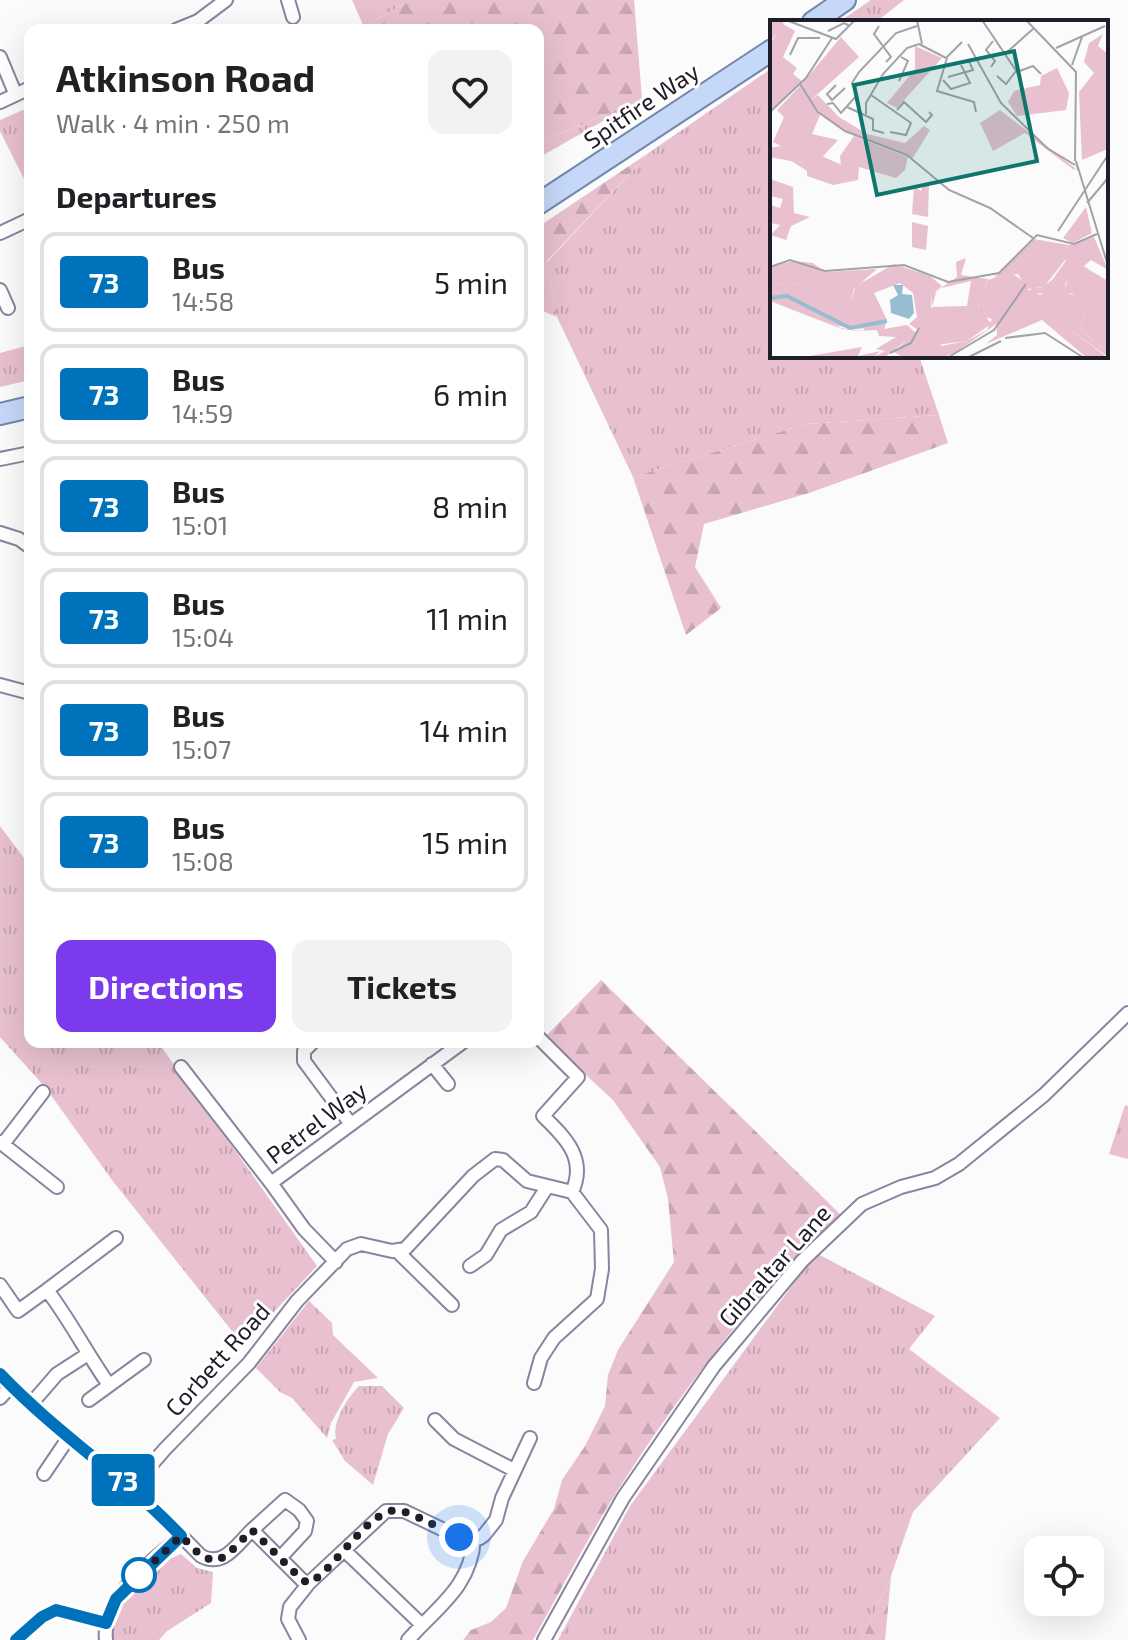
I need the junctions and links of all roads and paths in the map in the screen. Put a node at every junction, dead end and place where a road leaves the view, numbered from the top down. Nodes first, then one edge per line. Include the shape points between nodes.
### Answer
1 (226, 0) edge
2 (285, 0) edge
3 (845, 0) edge
4 (293, 17) dead end
5 (816, 20) edge
6 (202, 24) edge
7 (770, 51) edge
8 (0, 57) edge
9 (24, 90) edge
10 (15, 93) junction
11 (0, 102) edge
12 (544, 200) edge
13 (24, 222) edge
14 (0, 233) edge
15 (24, 408) edge
16 (0, 414) edge
17 (24, 454) edge
18 (0, 459) edge
19 (0, 533) edge
20 (24, 543) edge
21 (0, 685) edge
22 (24, 691) edge
23 (1128, 1013) edge
24 (544, 1042) edge
25 (307, 1048) edge
26 (455, 1048) edge
27 (432, 1064) junction
28 (181, 1067) dead end
29 (448, 1084) dead end
30 (43, 1092) dead end
31 (350, 1123) junction
32 (2, 1143) edge
33 (271, 1183) junction
34 (57, 1187) dead end
35 (547, 1187) junction
36 (572, 1192) junction
37 (116, 1238) dead end
38 (398, 1252) junction
39 (336, 1262) junction
40 (470, 1266) dead end
41 (0, 1285) edge
42 (47, 1290) junction
43 (452, 1305) dead end
44 (88, 1354) junction
45 (144, 1360) dead end
46 (0, 1374) edge
47 (534, 1383) dead end
48 (109, 1385) junction
49 (11, 1386) junction
50 (0, 1398) edge
51 (89, 1400) dead end
52 (31, 1404) junction
53 (435, 1420) dead end
54 (69, 1437) junction
55 (530, 1438) dead end
56 (454, 1439) junction
57 (444, 1451) dead end
58 (514, 1470) junction
59 (44, 1474) dead end
60 (132, 1487) junction
61 (252, 1530) junction
62 (181, 1536) junction
63 (474, 1539) junction
64 (345, 1551) junction
65 (280, 1558) junction
66 (309, 1583) junction
67 (106, 1623) junction
68 (421, 1624) junction
69 (16, 1640) edge
70 (106, 1640) edge
71 (299, 1640) edge
72 (408, 1640) edge
73 (544, 1640) edge

1 - 6 street
2 - 4 street
3 - 5 main road
7 - 12 main road, Spitfire Way
8 - 10 street
9 - 10 street
10 - 11 street
13 - 14 street
15 - 16 main road
17 - 18 street
19 - 20 street
21 - 22 street
23 - 73 street, Gibraltar Lane via 1044,1095 959,1164 862,1204 802,1261 714,1366 639,1474
24 - 36 street via 582,1073 543,1116 573,1150 577,1176
25 - 31 street via 304,1061
26 - 27 street, Petrel Way
27 - 29 street
27 - 31 street, Petrel Way
28 - 33 street
30 - 32 street
31 - 33 street, Petrel Way
32 - 34 street
33 - 39 street, Petrel Way
35 - 36 street
35 - 38 street via 527,1181 503,1160 492,1160
35 - 40 street via 531,1212 501,1230 486,1255
36 - 47 street via 601,1230 599,1292 549,1345
37 - 42 street
38 - 39 street, Corbett Road via 361,1244 347,1249
38 - 43 street
39 - 60 street, Corbett Road
41 - 42 street via 18,1311
42 - 44 street
44 - 48 street
44 - 52 street via 57,1374
45 - 48 street
46 - 49 street
48 - 51 street
49 - 50 street
49 - 52 street
52 - 54 street
53 - 56 street
54 - 59 street
54 - 60 street
55 - 58 street
56 - 57 street
56 - 58 street
58 - 63 street via 494,1526
60 - 62 street
61 - 62 street via 215,1561 201,1556
61 - 65 street
61 - 65 street via 285,1500 299,1510 307,1521 305,1531
62 - 67 street via 116,1599
63 - 64 street via 392,1510 377,1517
63 - 68 street via 461,1584
64 - 66 street
64 - 68 street
65 - 66 street
66 - 71 street via 288,1615
67 - 69 street via 56,1610
67 - 70 street
68 - 72 street

